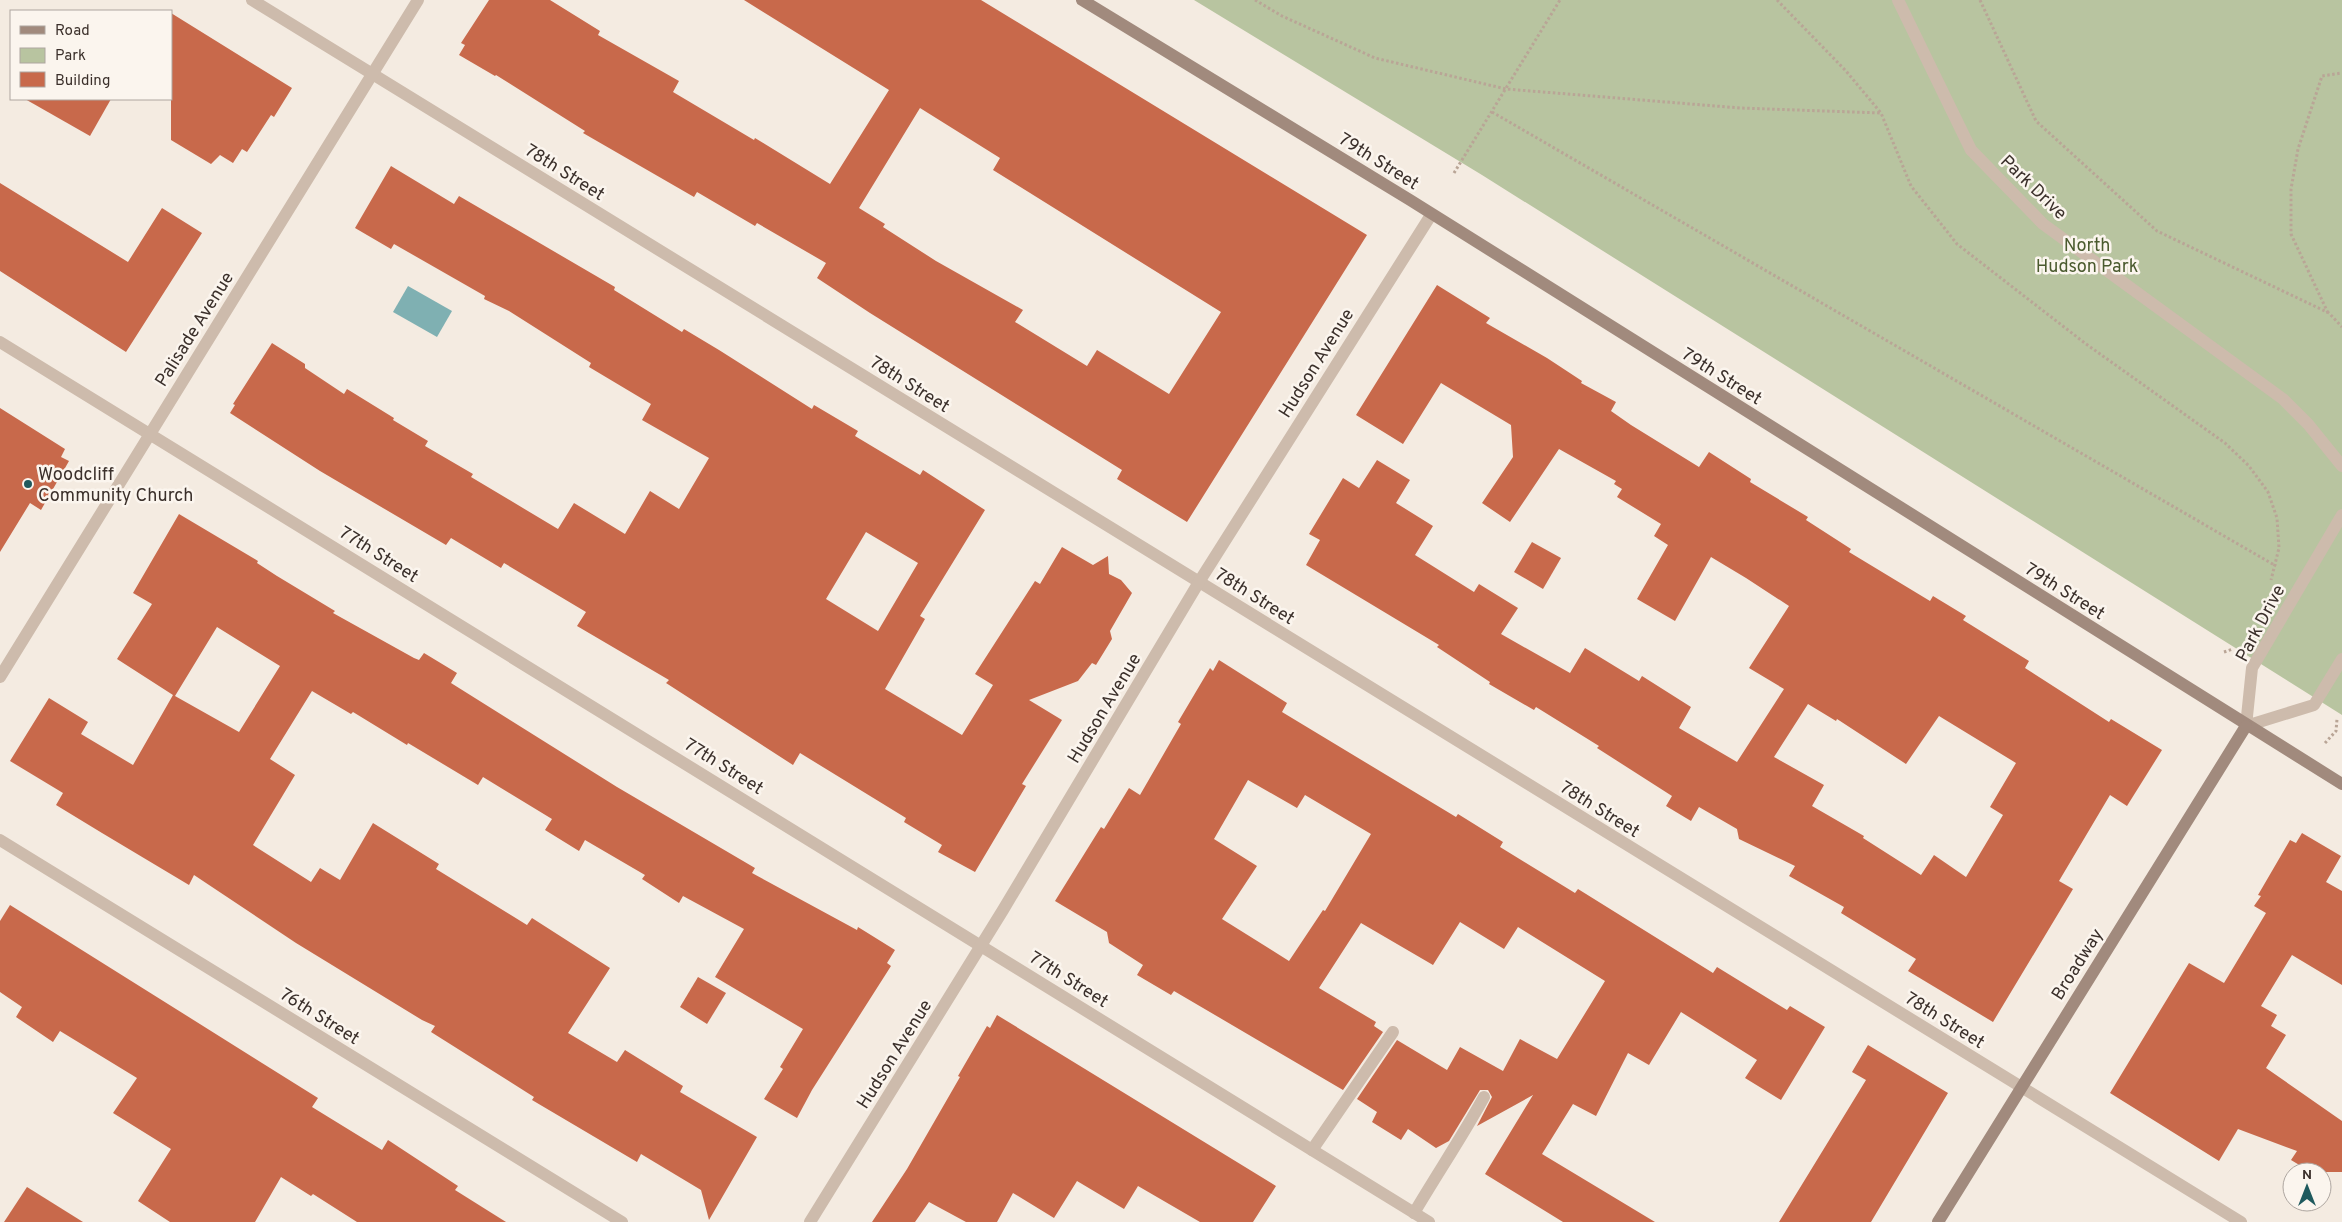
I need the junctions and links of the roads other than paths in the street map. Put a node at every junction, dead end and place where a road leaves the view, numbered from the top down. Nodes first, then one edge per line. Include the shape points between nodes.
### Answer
1 (252, 0) edge
2 (418, 0) edge
3 (1082, 0) edge
4 (1898, 0) edge
5 (372, 74) junction
6 (1431, 215) junction
7 (0, 342) edge
8 (150, 433) junction
9 (2342, 466) edge
10 (2342, 515) edge
11 (1199, 582) junction
12 (2342, 659) edge
13 (0, 678) edge
14 (2246, 726) junction
15 (2342, 784) edge
16 (0, 840) edge
17 (982, 945) junction
18 (1393, 1032) dead end
19 (2021, 1087) junction
20 (1484, 1097) dead end
21 (1312, 1150) junction
22 (1414, 1212) junction
23 (622, 1222) edge
24 (810, 1222) edge
25 (1429, 1222) edge
26 (1938, 1222) edge
27 (2241, 1222) edge

1 - 5 street, 78th Street
2 - 5 street, Palisade Avenue
3 - 6 street, 79th Street
4 - 9 street, Park Drive via 1971,150 2044,224 2283,398
5 - 8 street, Palisade Avenue
5 - 11 street, 78th Street
6 - 11 street, Hudson Avenue
6 - 14 street, 79th Street
7 - 8 street, 77th Street
8 - 13 street, Palisade Avenue
8 - 17 street, 77th Street
10 - 14 street, Park Drive via 2252,668
11 - 17 street, Hudson Avenue
11 - 19 street, 78th Street
12 - 14 street via 2314,705
14 - 15 street, 79th Street
14 - 19 street, Broadway
16 - 23 street, 76th Street
17 - 21 street, 77th Street
17 - 24 street, Hudson Avenue
18 - 21 street
19 - 26 street, Broadway
19 - 27 street, 78th Street
20 - 22 street
21 - 22 street, 77th Street
22 - 25 street, 77th Street

